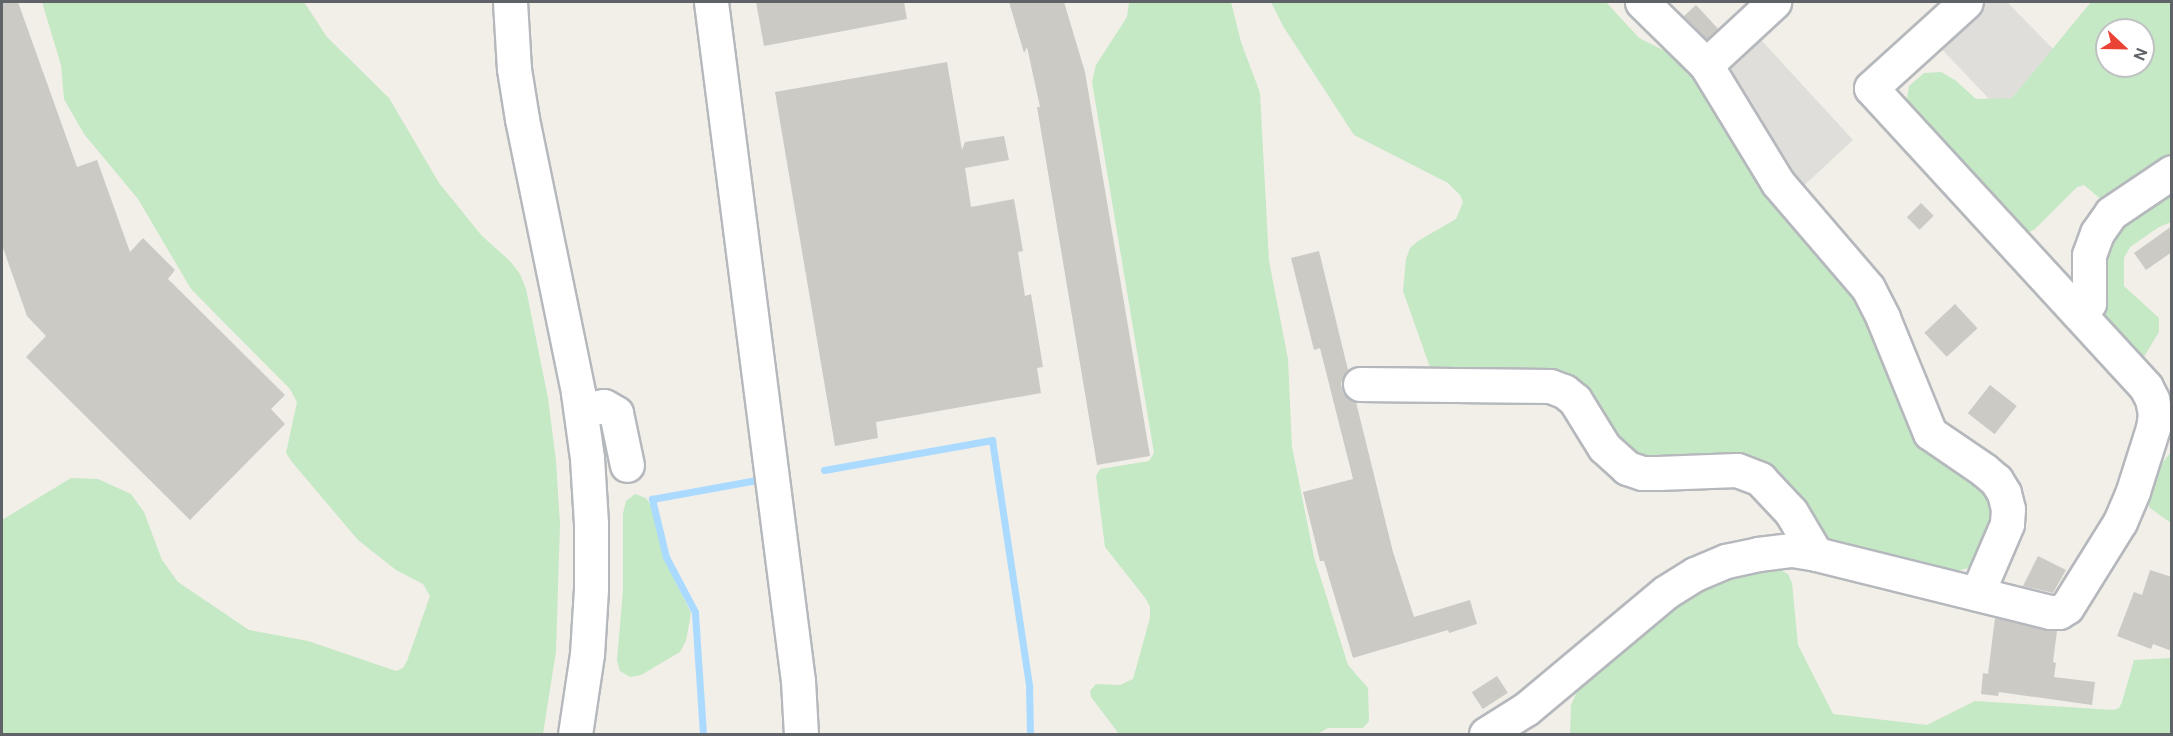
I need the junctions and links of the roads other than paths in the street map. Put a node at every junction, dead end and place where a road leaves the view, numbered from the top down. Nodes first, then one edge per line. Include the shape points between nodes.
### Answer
1 (510, 2) edge
2 (711, 2) edge
3 (1642, 2) edge
4 (1774, 2) edge
5 (1966, 2) edge
6 (1706, 64) junction
7 (2172, 172) edge
8 (2078, 313) junction
9 (1360, 384) dead end
10 (580, 410) junction
11 (627, 465) dead end
12 (1816, 554) junction
13 (1977, 594) junction
14 (575, 735) edge
15 (801, 735) edge
16 (1486, 735) edge

1 - 10 street via 513,69
2 - 15 street via 796,669
3 - 6 street
4 - 6 street
5 - 8 street via 1871,88
6 - 13 street via 1778,183 1868,288 1930,433 1984,470 2004,493 2007,525
7 - 8 street via 2111,213 2097,233 2089,255 2089,303
8 - 13 street via 2146,387 2152,399 2154,428 2133,491 2116,528 2067,607 2050,612
9 - 12 street via 1550,386 1564,391 1575,400 1604,447 1627,468 1642,473 1737,470 1760,479 1791,512
10 - 11 street via 604,406 616,412
10 - 14 street via 591,523 591,589 587,654
12 - 13 street
12 - 16 street via 1792,550 1758,554 1726,561 1695,574 1666,592 1526,709

